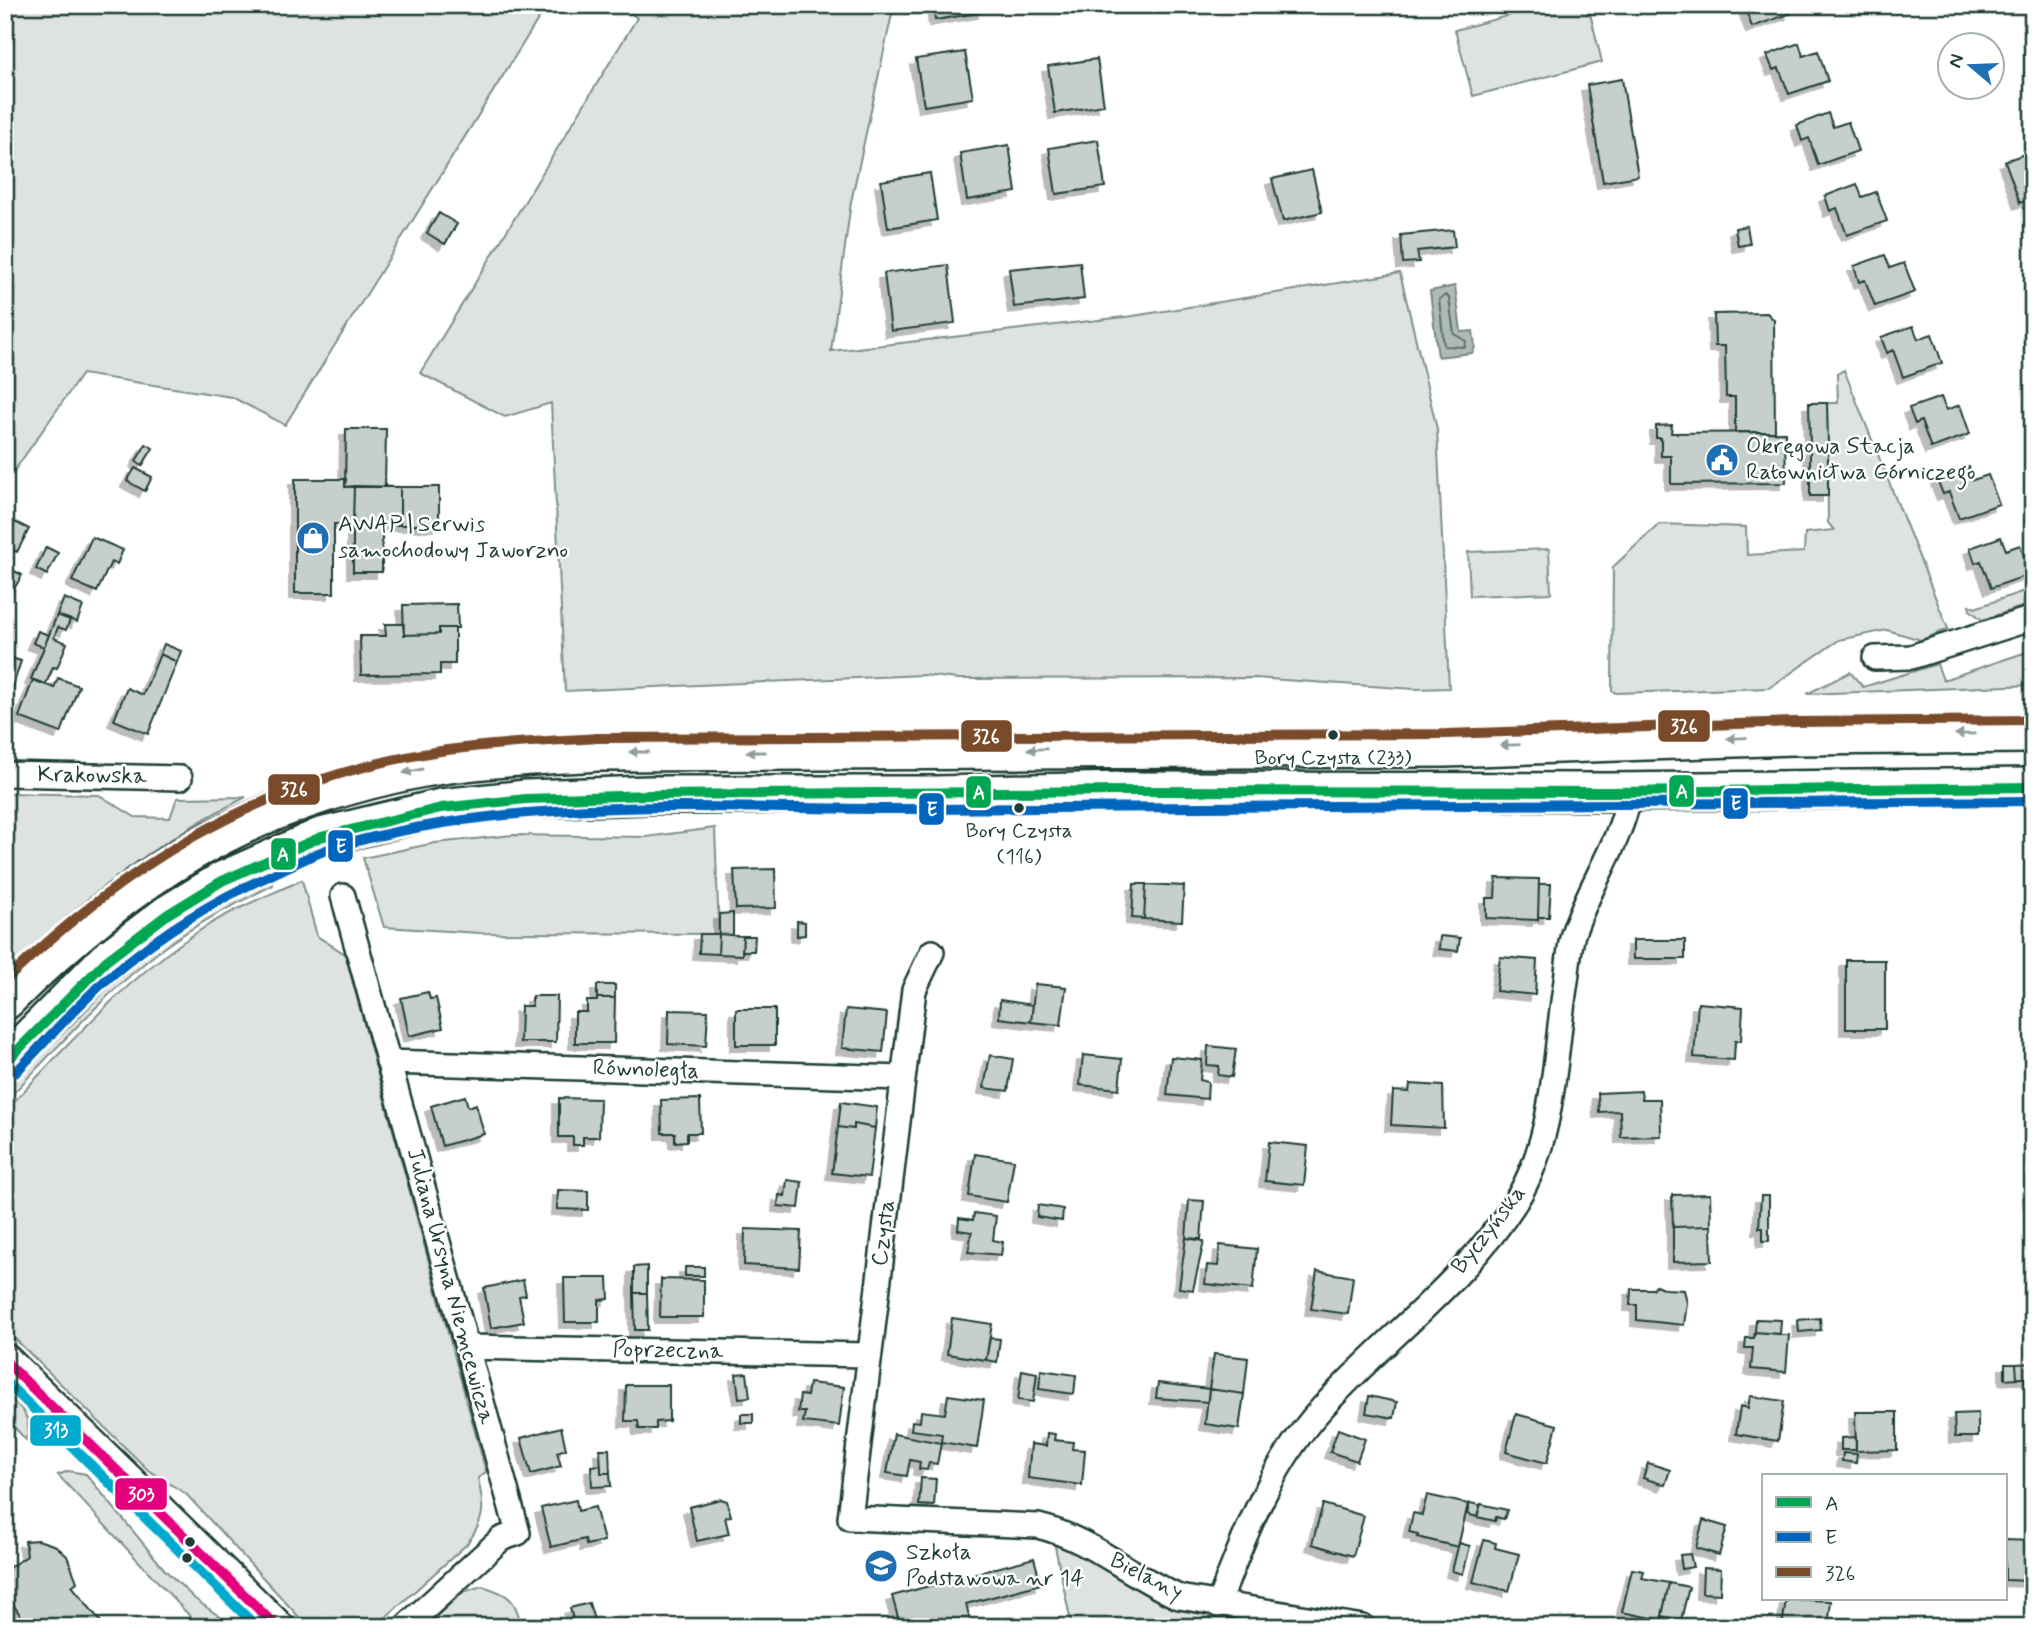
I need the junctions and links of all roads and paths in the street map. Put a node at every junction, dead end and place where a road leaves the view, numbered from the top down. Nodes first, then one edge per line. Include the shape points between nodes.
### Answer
1 (2033, 618) edge
2 (1875, 658) dead end
3 (2033, 734) edge
4 (5, 774) edge
5 (180, 778) dead end
6 (2033, 786) edge
7 (1630, 792) junction
8 (343, 896) dead end
9 (932, 952) dead end
10 (5, 1001) edge
11 (388, 1062) junction
12 (5, 1063) edge
13 (903, 1078) junction
14 (468, 1347) junction
15 (868, 1355) junction
16 (5, 1361) edge
17 (850, 1518) joint
18 (1218, 1605) junction
19 (277, 1627) edge
20 (405, 1627) edge
21 (1363, 1627) edge

1 - 2 street via 1911,657
3 -> 10 main road via 1794,736 1446,748 597,752 420,769 347,786 219,835 99,914
4 - 5 street, Krakowska
6 - 7 main road
7 - 12 main road via 1126,790 564,796 417,812 321,837 222,881 168,914 82,982
7 - 18 street, Byczyńska via 1623,822 1573,934 1545,1132 1533,1170 1515,1202 1470,1259 1361,1367 1291,1448 1239,1548
8 - 11 street, Juliana Ursyna Niemcewicza
9 - 13 street, Czysta via 915,990
11 - 13 street, Równoległa
11 - 14 street, Juliana Ursyna Niemcewicza
13 - 15 street, Czysta
14 - 15 street, Poprzeczna
14 - 20 street, Juliana Ursyna Niemcewicza via 518,1533 501,1539
15 - 17 street, Czysta
16 - 19 street
17 - 18 street, Bielany via 1038,1526 1066,1532 1152,1585 1179,1597
18 - 21 street, Bielany

